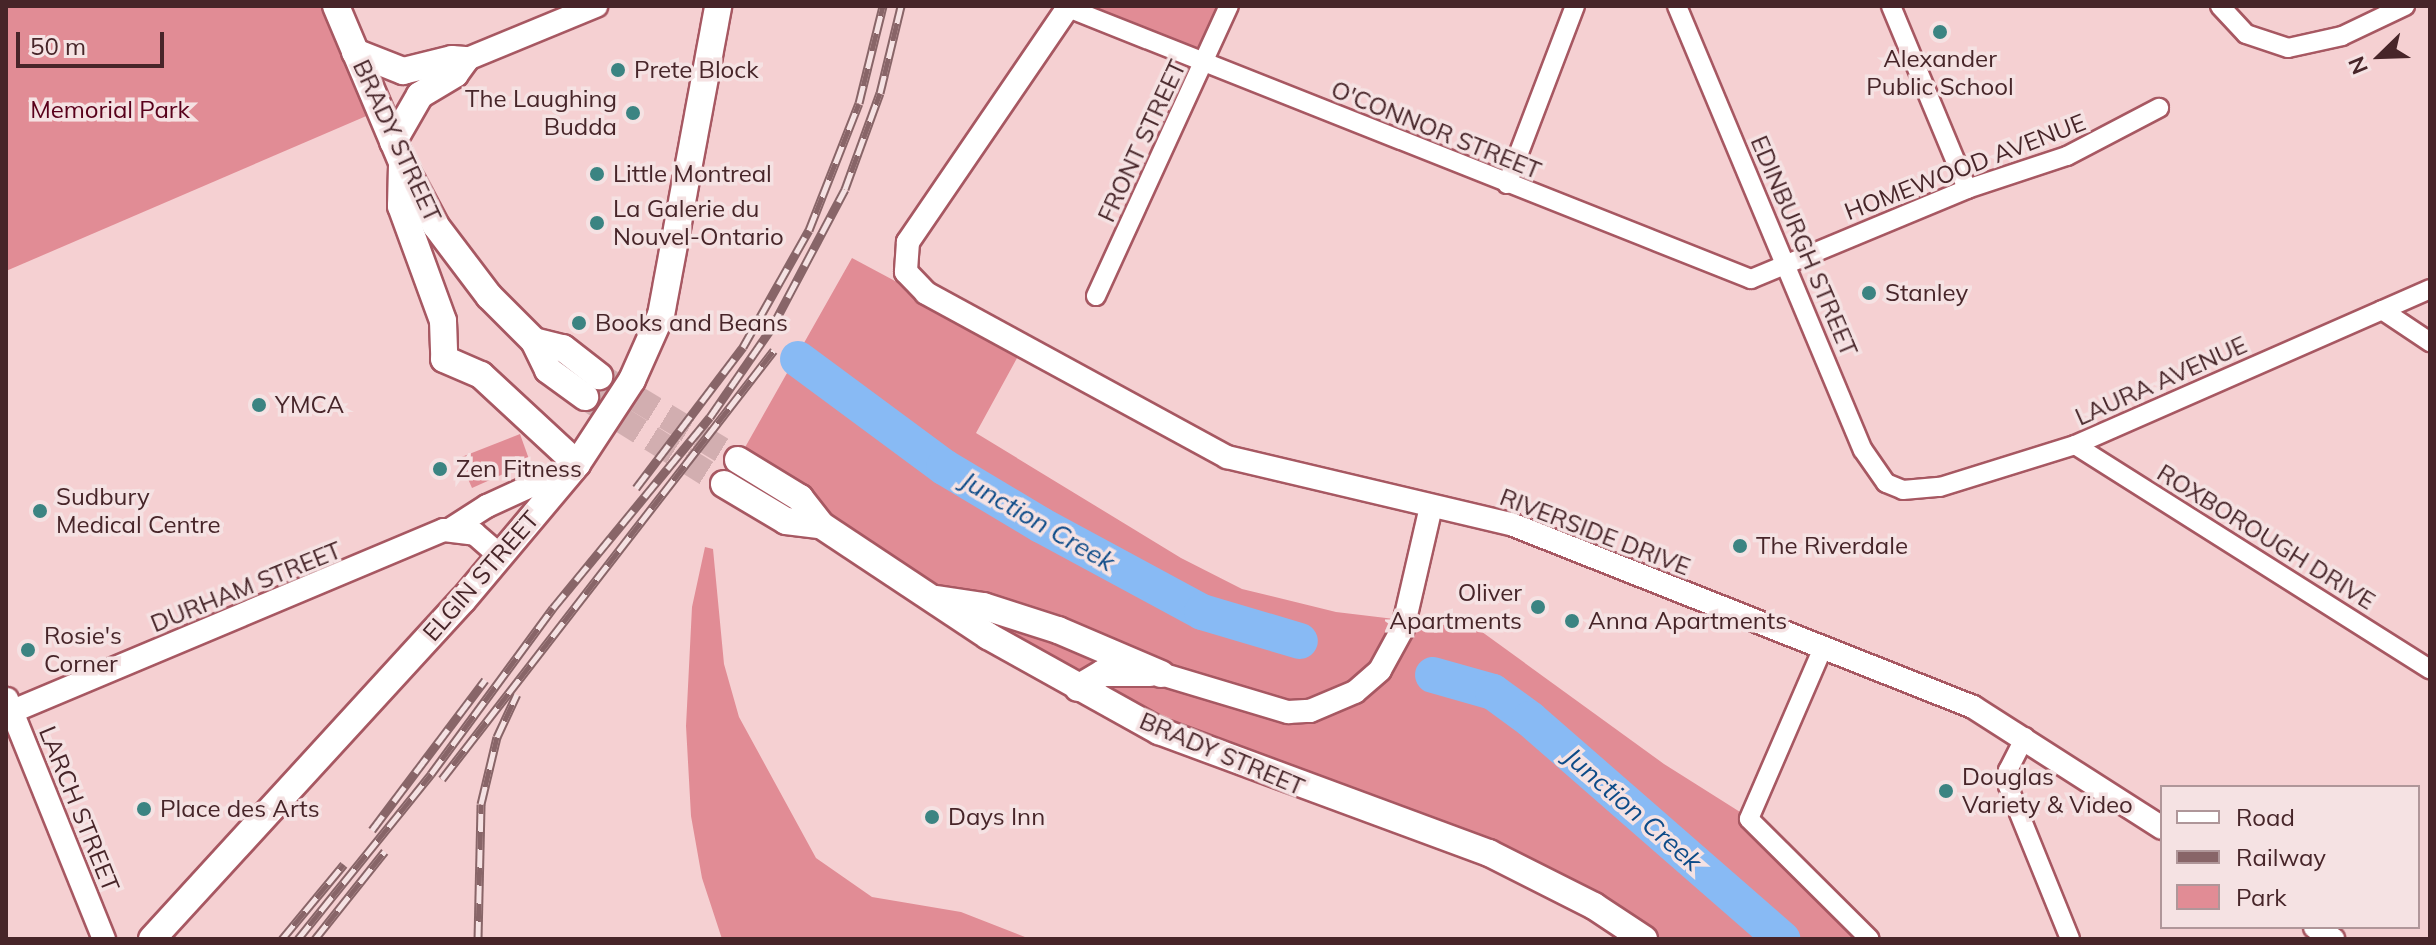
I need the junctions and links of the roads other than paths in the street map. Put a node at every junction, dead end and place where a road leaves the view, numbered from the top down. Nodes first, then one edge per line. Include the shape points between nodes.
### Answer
1 (336, 6) edge
2 (596, 6) edge
3 (718, 6) edge
4 (1229, 6) edge
5 (1575, 6) edge
6 (1677, 6) edge
7 (1891, 6) edge
8 (2220, 6) edge
9 (2405, 6) edge
10 (1068, 7) edge
11 (355, 52) junction
12 (465, 60) junction
13 (1206, 63) junction
14 (2159, 108) dead end
15 (398, 152) junction
16 (1507, 184) junction
17 (1967, 189) junction
18 (1786, 264) junction
19 (2430, 289) edge
20 (1096, 296) dead end
21 (2382, 310) junction
22 (2430, 342) edge
23 (592, 386) tunnel mouth
24 (2075, 445) junction
25 (738, 460) tunnel mouth
26 (577, 464) junction
27 (724, 484) tunnel mouth
28 (1903, 490) joint
29 (1431, 507) junction
30 (821, 525) junction
31 (451, 529) junction
32 (500, 556) junction
33 (930, 598) junction
34 (1822, 650) junction
35 (2430, 669) edge
36 (1161, 674) junction
37 (1078, 688) junction
38 (8, 708) edge
39 (2025, 737) junction
40 (2160, 827) edge
41 (104, 939) edge
42 (152, 939) edge
43 (1644, 939) edge
44 (1870, 939) edge
45 (2070, 939) edge

1 - 11 main road, BRADY STREET
2 - 12 street
3 - 26 main road, ELGIN STREET via 657,332
4 - 13 street, FRONT STREET
5 - 16 street
6 - 18 street, EDINBURGH STREET
7 - 17 street
8 - 9 street via 2246,34 2288,48 2318,45
10 - 13 street, O'CONNOR STREET
10 - 29 street, RIVERSIDE DRIVE via 908,242 903,265 911,279 926,293 1227,457
11 - 12 main road via 403,71
11 - 15 main road, BRADY STREET
12 - 15 main road via 455,74 420,95
13 - 16 street, O'CONNOR STREET
13 - 20 street, FRONT STREET
14 - 17 street, HOMEWOOD AVENUE via 2067,156
15 - 23 main road, BRADY STREET via 462,263 534,341 548,370
15 - 26 main road via 401,206 443,321 444,359 481,375
16 - 18 street, O'CONNOR STREET via 1738,277 1762,276
17 - 18 street, HOMEWOOD AVENUE
18 - 28 street, EDINBURGH STREET via 1863,450 1886,483
19 - 21 street, LAURA AVENUE
21 - 22 street
21 - 24 street, LAURA AVENUE
24 - 28 street, LAURA AVENUE via 1940,487
24 - 35 street, ROXBOROUGH DRIVE
25 - 30 main road, BRADY STREET via 800,498
26 - 31 street, DURHAM STREET
26 - 32 main road, ELGIN STREET
27 - 30 main road, BRADY STREET via 786,521
29 - 34 street, RIVERSIDE DRIVE via 1511,524
29 - 36 street via 1403,628 1380,670 1355,692 1310,711 1288,712
30 - 33 main road, BRADY STREET
31 - 32 street via 475,534
31 - 38 street, DURHAM STREET
32 - 42 main road, ELGIN STREET
33 - 36 main road via 983,606 1058,630
33 - 37 main road, BRADY STREET
34 - 39 street, RIVERSIDE DRIVE via 1973,707
34 - 44 street via 1749,819
36 - 37 main road via 1103,673
37 - 43 main road, BRADY STREET via 1212,755 1489,853 1594,906
38 - 41 street, LARCH STREET
39 - 40 street, RIVERSIDE DRIVE
39 - 45 street via 2008,770 2008,786

